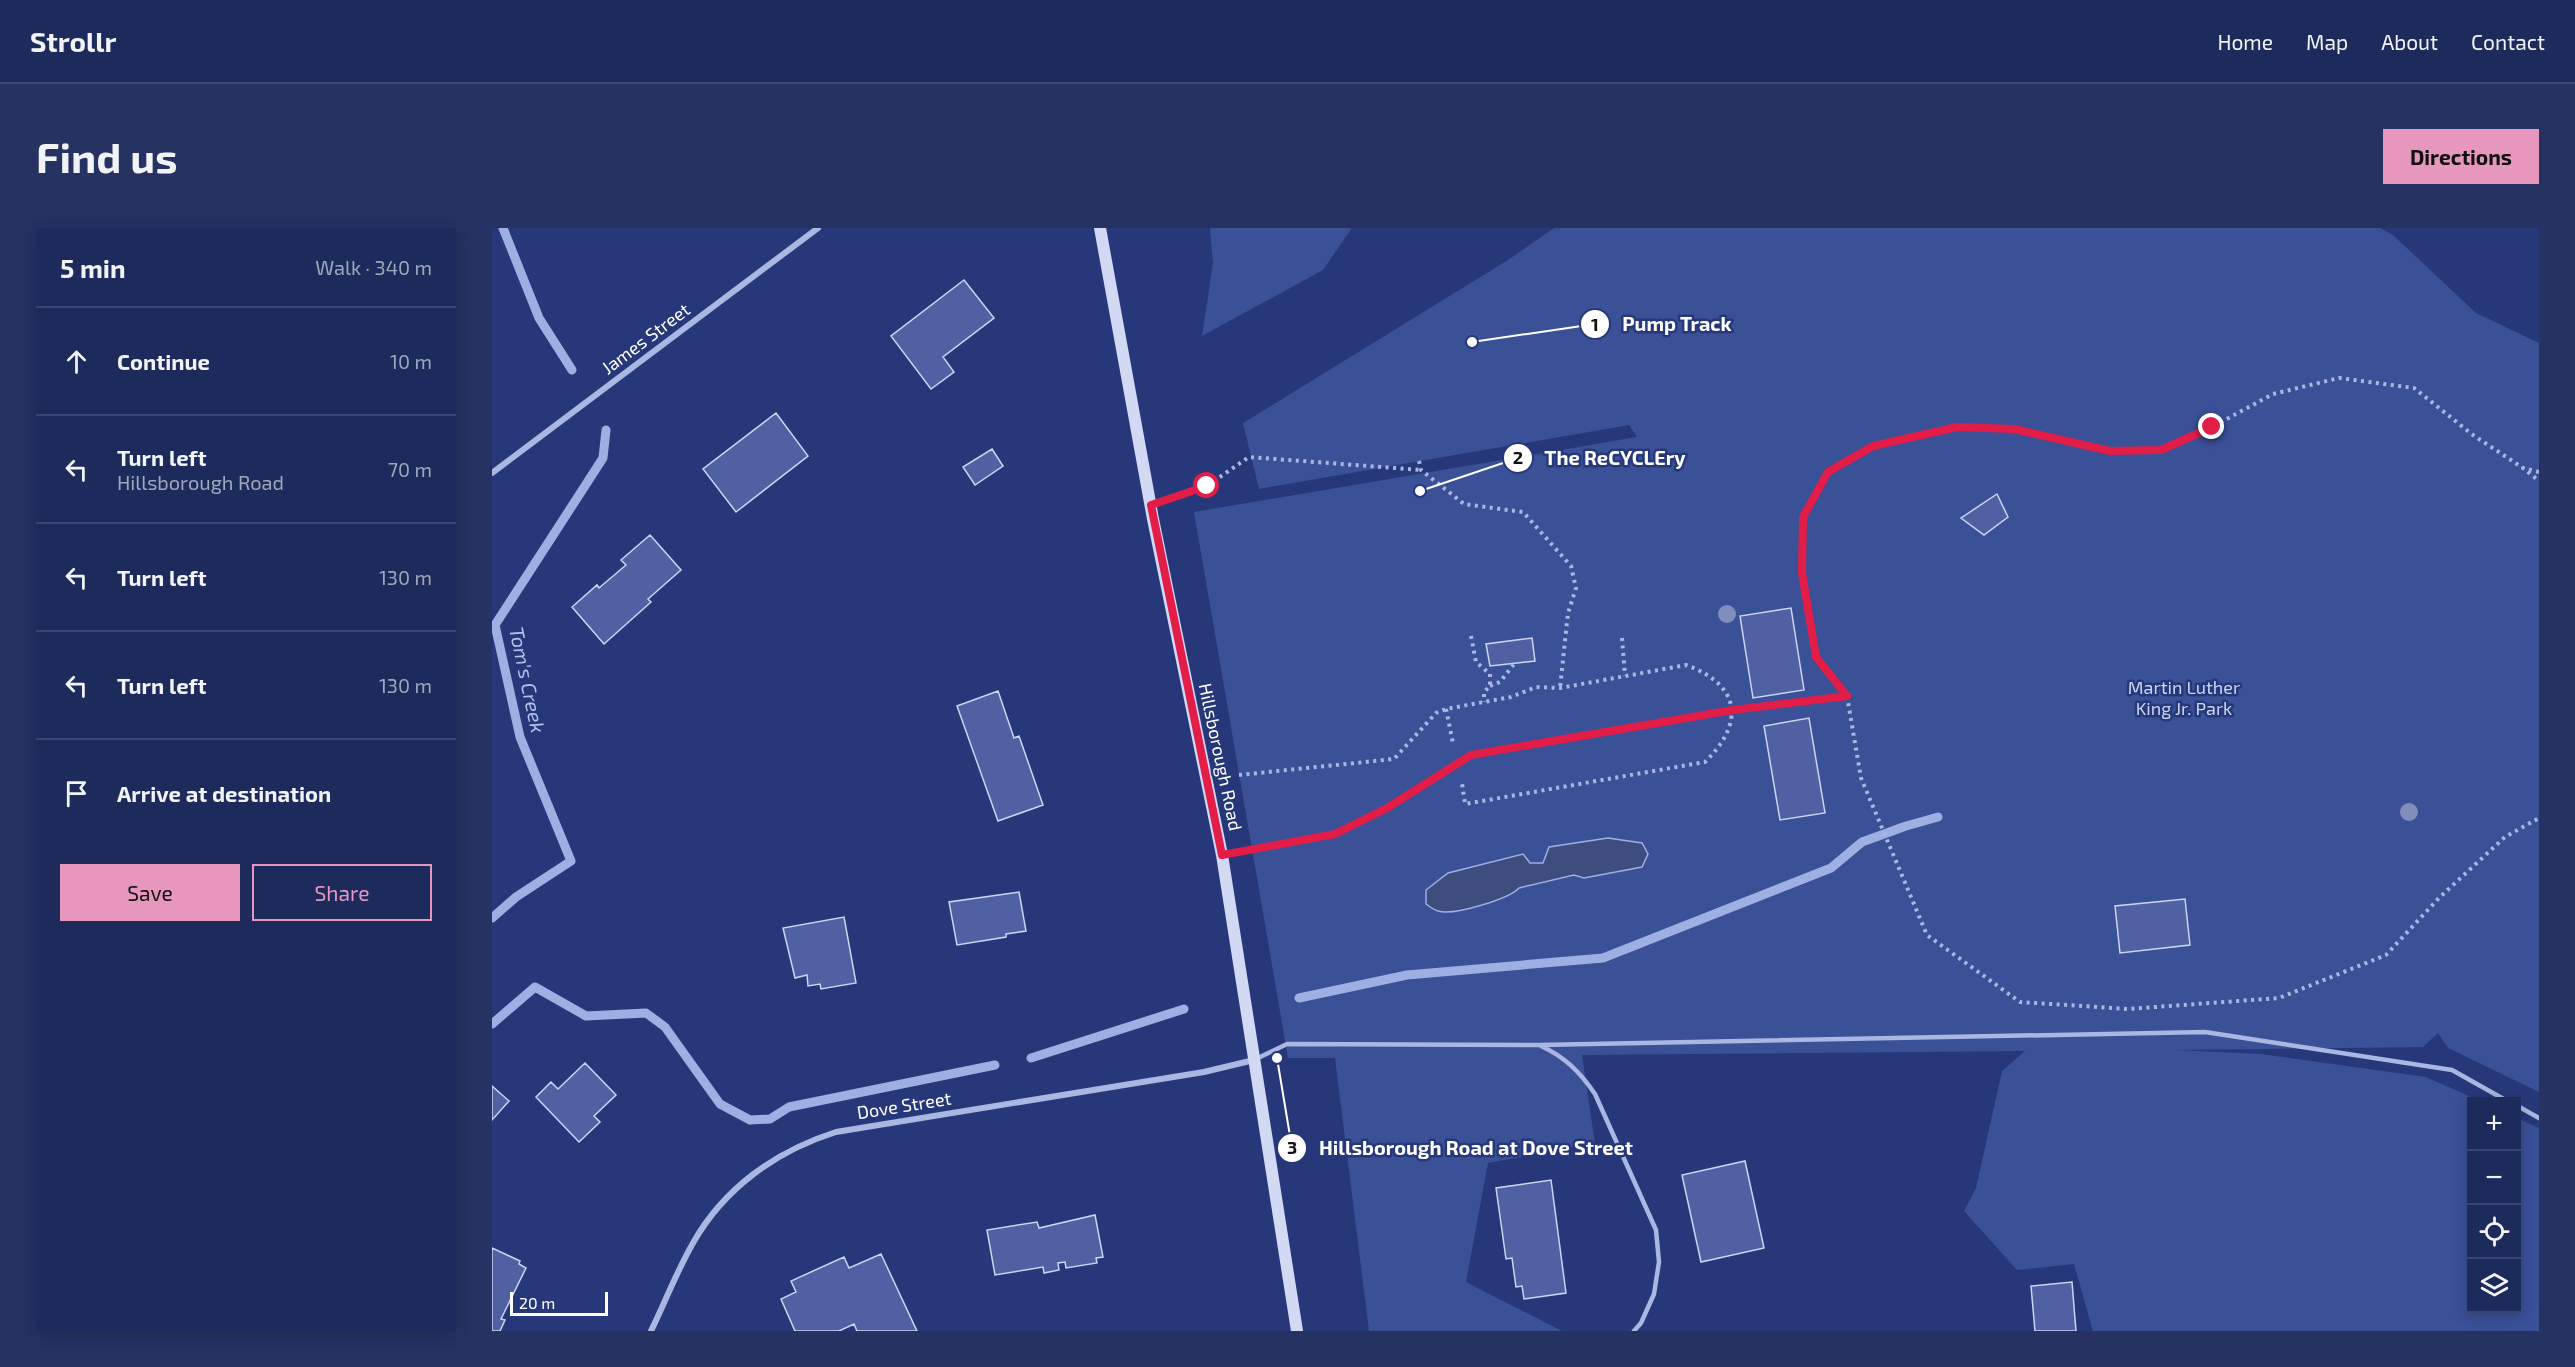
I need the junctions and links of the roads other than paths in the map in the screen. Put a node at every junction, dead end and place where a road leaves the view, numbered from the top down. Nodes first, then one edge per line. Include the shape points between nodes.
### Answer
1 (818, 228) edge
2 (1100, 228) edge
3 (492, 473) edge
4 (1696, 717) road end
5 (1222, 855) junction
6 (1540, 1045) junction
7 (1256, 1059) junction
8 (2503, 1097) edge
9 (2521, 1107) edge
10 (2539, 1118) edge
11 (651, 1331) edge
12 (1297, 1331) edge
13 (1634, 1331) edge

1 - 3 street, James Street
2 - 5 main road, Hillsborough Road
4 - 5 lane via 1471,755 1387,808 1335,834
5 - 7 main road, Hillsborough Road
6 - 7 lane via 1287,1044
6 - 8 lane via 2205,1032 2452,1070
6 - 13 lane via 1570,1063 1595,1094 1656,1230 1659,1262 1654,1294
7 - 11 street, Dove Street via 1204,1072 836,1132 804,1143 753,1173 719,1204 693,1243
7 - 12 main road, Hillsborough Road
9 - 10 lane

